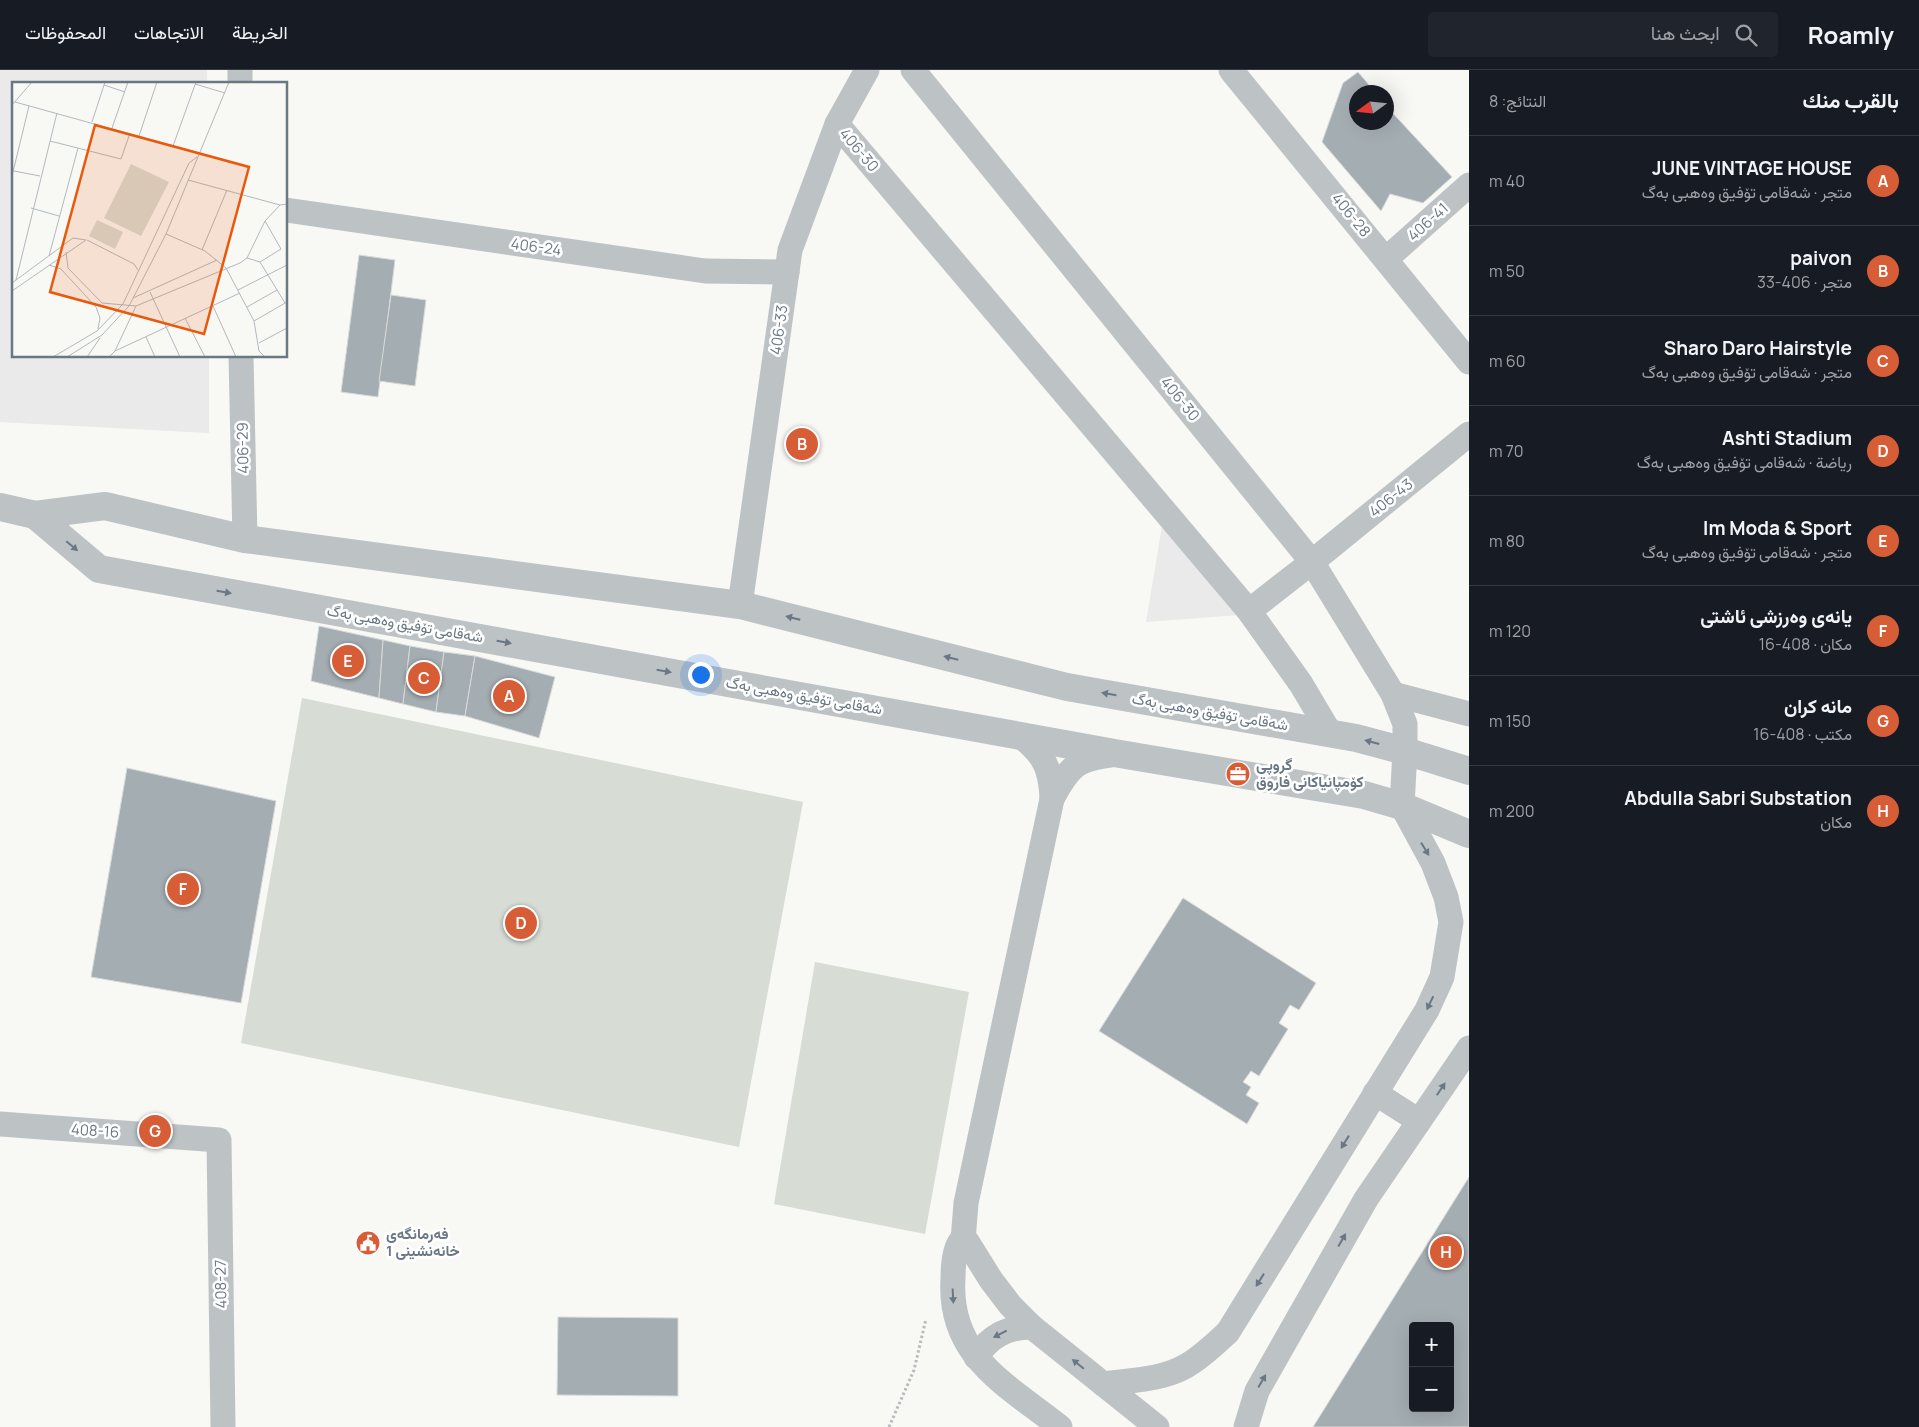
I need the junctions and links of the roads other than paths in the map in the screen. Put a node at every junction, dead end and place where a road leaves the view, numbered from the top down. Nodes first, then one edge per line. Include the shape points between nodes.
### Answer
1 (867, 70) edge
2 (913, 70) edge
3 (1231, 70) edge
4 (837, 124) junction
5 (1469, 185) edge
6 (288, 210) edge
7 (1386, 259) junction
8 (787, 272) junction
9 (241, 358) edge
10 (1469, 362) edge
11 (1469, 434) edge
12 (0, 507) edge
13 (35, 515) junction
14 (245, 539) junction
15 (1312, 562) junction
16 (740, 605) junction
17 (1249, 611) junction
18 (1393, 694) junction
19 (1469, 714) edge
20 (1330, 733) junction
21 (1020, 735) junction
22 (1405, 751) junction
23 (1120, 754) junction
24 (1469, 771) edge
25 (1052, 799) junction
26 (1402, 806) junction
27 (1469, 834) edge
28 (1469, 1048) edge
29 (1375, 1093) junction
30 (1419, 1121) junction
31 (0, 1124) edge
32 (219, 1140) joint
33 (963, 1241) junction
34 (1032, 1327) junction
35 (976, 1357) junction
36 (1103, 1384) junction
37 (222, 1427) edge
38 (1060, 1427) edge
39 (1157, 1427) edge
40 (1246, 1427) edge

1 - 4 street, 406-33
2 - 15 street, 406-30
3 - 7 street, 406-28
4 - 8 street, 406-33 via 790,250
4 - 17 street, 406-30
5 - 7 street, 406-41
6 - 8 street, 406-24 via 705,271
7 - 10 street, 406-28
8 - 16 street, 406-33
9 - 14 street, 406-29
11 - 15 street, 406-43
12 - 13 street, شەقامی تۆفیق وەهبی بەگ
13 - 14 street, شەقامی تۆفیق وەهبی بەگ via 105,506
13 -> 21 street, شەقامی تۆفیق وەهبی بەگ via 99,569
14 - 16 street, شەقامی تۆفیق وەهبی بەگ
15 - 17 street, 406-43
15 - 18 street, 406-30
20 -> 16 street, شەقامی تۆفیق وەهبی بەگ via 1067,687
17 - 20 street, 406-30 via 1301,684
18 - 19 street
18 - 22 street, 406-30 via 1405,724
22 -> 20 street, شەقامی تۆفیق وەهبی بەگ
21 - 23 street, شەقامی تۆفیق وەهبی بەگ
21 - 25 street via 1036,748 1048,769
22 - 24 street, شەقامی تۆفیق وەهبی بەگ
22 - 26 street, 406-30
23 - 25 street via 1088,758 1070,769
23 - 26 street, شەقامی تۆفیق وەهبی بەگ via 1364,795
25 - 33 street via 966,1203
26 - 27 street, شەقامی تۆفیق وەهبی بەگ
26 -> 29 street via 1433,863 1446,897 1451,922 1442,977 1427,1010
30 -> 28 street
29 - 30 street
29 -> 36 street via 1228,1332 1185,1367 1162,1376
40 -> 30 street via 1257,1390 1366,1199
31 - 32 street, 408-16
32 - 37 street, 408-27
33 - 34 street via 968,1243 1010,1305
33 -> 35 street via 958,1245 953,1270 954,1316
34 -> 35 street via 1018,1327 993,1337
36 -> 34 street
35 - 38 street via 992,1374
36 - 39 street

